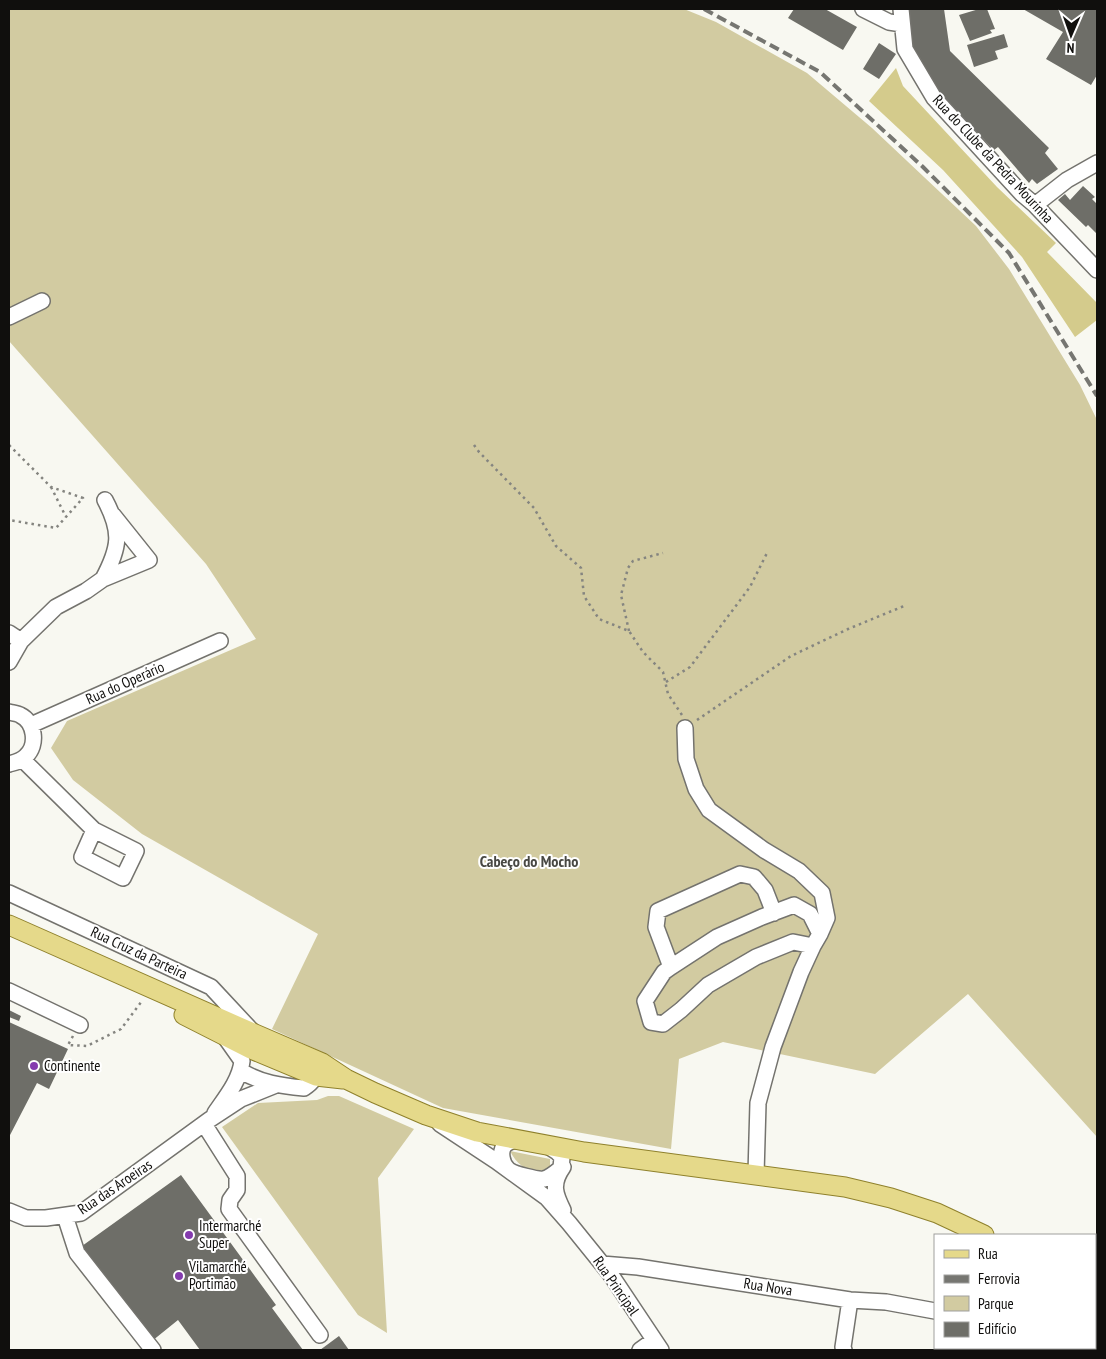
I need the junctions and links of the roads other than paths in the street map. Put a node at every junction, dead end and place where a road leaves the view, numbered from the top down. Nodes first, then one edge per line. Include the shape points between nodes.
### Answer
1 (863, 9) edge
2 (902, 16) edge
3 (1097, 163) edge
4 (1035, 205) junction
5 (1097, 270) edge
6 (42, 301) dead end
7 (9, 317) edge
8 (105, 500) dead end
9 (113, 515) junction
10 (103, 579) junction
11 (15, 637) edge
12 (220, 641) dead end
13 (9, 662) edge
14 (9, 712) edge
15 (31, 725) junction
16 (686, 728) road end
17 (16, 761) edge
18 (94, 830) dead end
19 (9, 893) edge
20 (774, 913) junction
21 (9, 925) edge
22 (9, 937) edge
23 (817, 940) junction
24 (672, 967) junction
25 (9, 991) edge
26 (80, 1025) road end
27 (252, 1051) junction
28 (316, 1068) junction
29 (276, 1085) junction
30 (426, 1115) junction
31 (206, 1122) junction
32 (516, 1140) junction
33 (546, 1145) junction
34 (596, 1154) junction
35 (561, 1168) junction
36 (509, 1170) junction
37 (756, 1174) junction
38 (9, 1211) edge
39 (64, 1216) junction
40 (569, 1223) junction
41 (982, 1234) edge
42 (602, 1264) junction
43 (850, 1300) junction
44 (934, 1311) edge
45 (320, 1335) dead end
46 (657, 1345) edge
47 (152, 1350) edge
48 (640, 1350) edge
49 (844, 1350) edge

1 - 2 street via 889,22
2 - 4 street, Rua do Clube da Pedra Mourinha via 905,49 934,98
3 - 4 street
4 - 5 street, Rua do Clube da Pedra Mourinha
6 - 7 street
8 - 9 street
9 - 10 street via 118,536 114,559
9 - 10 street via 149,560
10 - 11 street
11 - 13 street
12 - 15 street, Rua do Operário
14 - 15 street via 19,714
15 - 17 street via 34,740 30,751
16 - 23 street via 686,759 696,789 709,810 764,850 799,870 822,893 827,918
17 - 18 street
19 - 27 street, Rua Cruz da Parteira via 211,987
20 - 23 street via 794,905 810,914
20 - 24 street via 717,938
20 - 24 street via 765,890 754,877 740,874 658,910 656,927
21 - 27 main road
22 - 27 main road via 93,971
23 - 24 street via 793,942 756,957 708,985 663,1024 651,1022 645,1001 664,972
23 - 37 street via 801,972 773,1047 758,1102
25 - 26 street
27 - 28 main road
27 - 29 street via 252,1078
27 - 31 street, Rua das Aroeiras via 228,1095
28 - 29 street via 312,1082 304,1088
28 - 30 main road
29 - 31 street, Rua das Aroeiras via 242,1099
30 - 32 main road via 477,1132
30 - 36 street, Rua Principal
31 - 39 street, Rua das Aroeiras via 80,1213
31 - 45 street via 237,1176 237,1190 230,1200 229,1209
32 - 33 main road
32 - 36 street via 506,1144 502,1150 502,1160
33 - 34 main road
33 - 35 street via 562,1157
34 - 35 street, Rua Principal via 571,1160
34 - 37 main road
35 - 36 street, Rua Principal via 543,1179
35 - 40 street, Rua Principal via 556,1178 555,1194
36 - 40 street, Rua Principal via 547,1198
37 - 41 main road via 845,1187 891,1198 937,1213
38 - 39 street, Rua das Aroeiras via 26,1218
39 - 47 street via 77,1253
40 - 42 street, Rua Principal
42 - 43 street, Rua Nova
42 - 46 street, Rua Principal
43 - 44 street, Rua Nova via 886,1302
43 - 49 street
46 - 48 street

